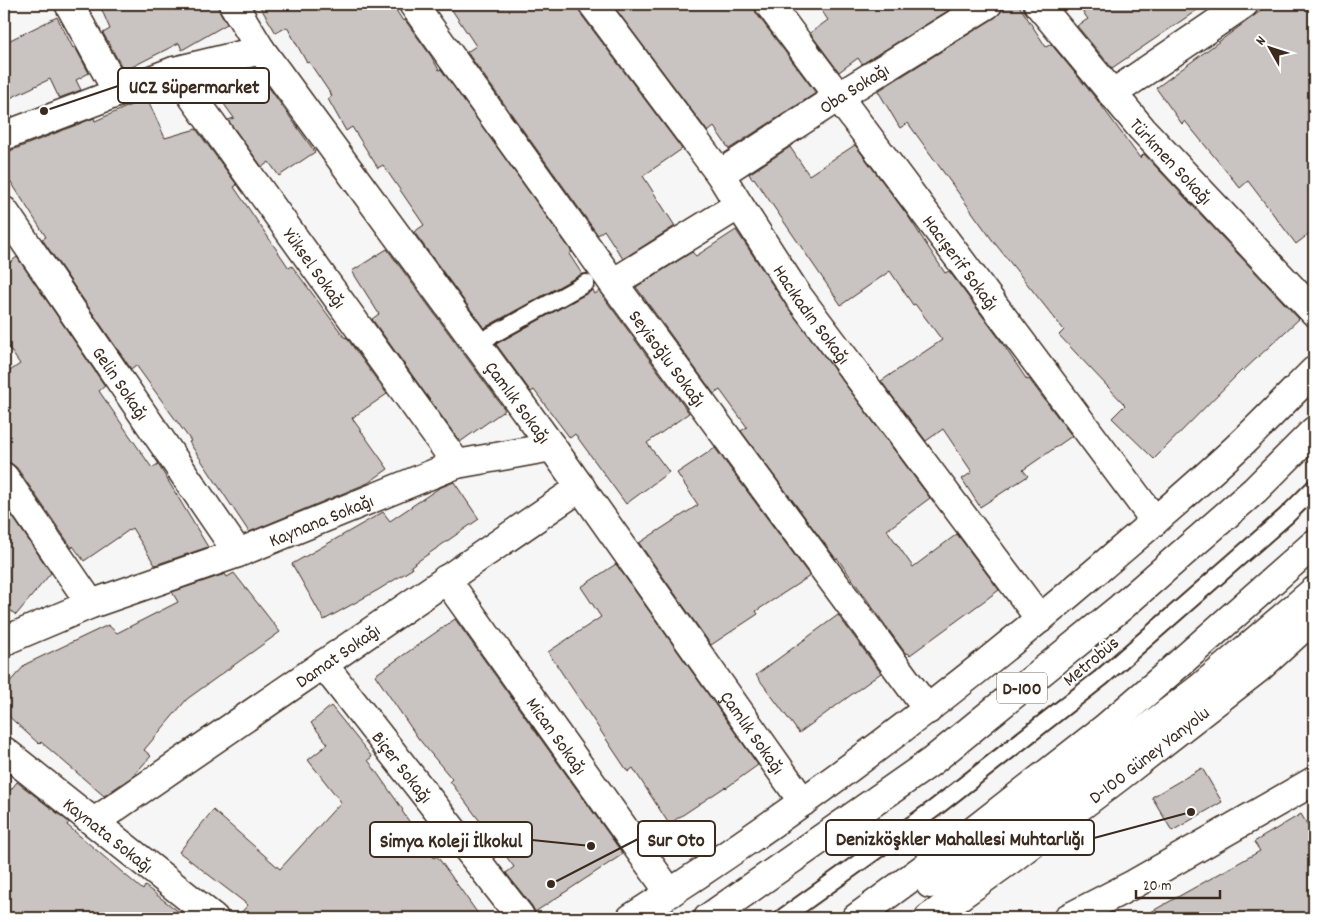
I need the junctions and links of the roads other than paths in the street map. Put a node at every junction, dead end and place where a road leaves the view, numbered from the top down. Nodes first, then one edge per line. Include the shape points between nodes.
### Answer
1 (69, 4) edge
2 (233, 4) edge
3 (413, 4) edge
4 (593, 4) edge
5 (768, 4) edge
6 (988, 4) edge
7 (1038, 4) edge
8 (1244, 4) edge
9 (261, 50) junction
10 (174, 71) junction
11 (118, 93) junction
12 (1112, 94) junction
13 (838, 97) junction
14 (4, 136) edge
15 (720, 174) junction
16 (739, 205) junction
17 (4, 211) edge
18 (599, 283) junction
19 (1314, 312) edge
20 (476, 344) junction
21 (1314, 372) edge
22 (1314, 431) edge
23 (552, 447) junction
24 (457, 464) junction
25 (4, 477) edge
26 (580, 487) junction
27 (1314, 488) edge
28 (1155, 521) junction
29 (1314, 544) edge
30 (238, 553) junction
31 (446, 579) junction
32 (1314, 591) edge
33 (91, 604) junction
34 (1314, 618) edge
35 (1040, 619) junction
36 (4, 642) edge
37 (322, 664) junction
38 (928, 710) junction
39 (4, 751) edge
40 (1314, 781) edge
41 (803, 802) junction
42 (94, 822) junction
43 (670, 893) junction
44 (520, 916) dead end
45 (860, 916) edge
46 (214, 918) edge
47 (631, 918) edge
48 (708, 918) edge
49 (782, 918) edge
50 (929, 918) edge
51 (1068, 918) edge

1 - 11 main road
2 - 9 main road, Çamlık Sokağı
3 - 18 main road, Seyisoğlu Sokağı
4 - 15 main road, Hacıkadın Sokağı
5 - 13 main road, Hacışerif Sokağı
6 - 13 main road, Oba Sokağı
7 - 12 main road, Türkmen Sokağı
8 - 12 main road
9 - 10 main road
9 - 20 main road, Çamlık Sokağı
10 - 11 main road
10 - 24 main road, Yüksel Sokağı
11 - 14 main road
12 - 19 main road, Türkmen Sokağı
13 - 15 main road, Oba Sokağı
13 - 28 main road, Hacışerif Sokağı
15 - 16 main road, Hacıkadın Sokağı
16 - 18 main road
16 - 35 main road, Hacıkadın Sokağı via 798,296
17 - 30 main road, Gelin Sokağı
18 - 20 lane
18 - 38 main road, Seyisoğlu Sokağı
20 - 23 main road, Çamlık Sokağı
21 - 28 main road
22 - 48 main road, D-100 via 1255,490 1120,608 931,762
23 - 24 main road, Kaynana Sokağı
23 - 26 main road, Çamlık Sokağı
24 - 30 main road, Kaynana Sokağı
25 - 33 main road
26 - 31 main road, Damat Sokağı
26 - 41 main road, Çamlık Sokağı
27 - 49 lane, Metrobüs via 1101,678 935,808
28 - 35 main road
29 - 45 main road via 1105,728
30 - 33 main road, Kaynana Sokağı
31 - 37 main road, Damat Sokağı
31 - 43 main road, Mican Sokağı
32 - 45 main road via 1200,688 1019,826 945,875
33 - 36 main road, Kaynana Sokağı
34 - 50 main road, D-100 Güney Yanyolu via 1259,668 1127,771
35 - 38 main road
37 - 42 main road, Damat Sokağı
37 - 44 main road, Biçer Sokağı
38 - 41 main road
39 - 42 main road, Kaynata Sokağı
40 - 51 main road
41 - 43 main road
42 - 46 main road, Kaynata Sokağı
43 - 47 main road

